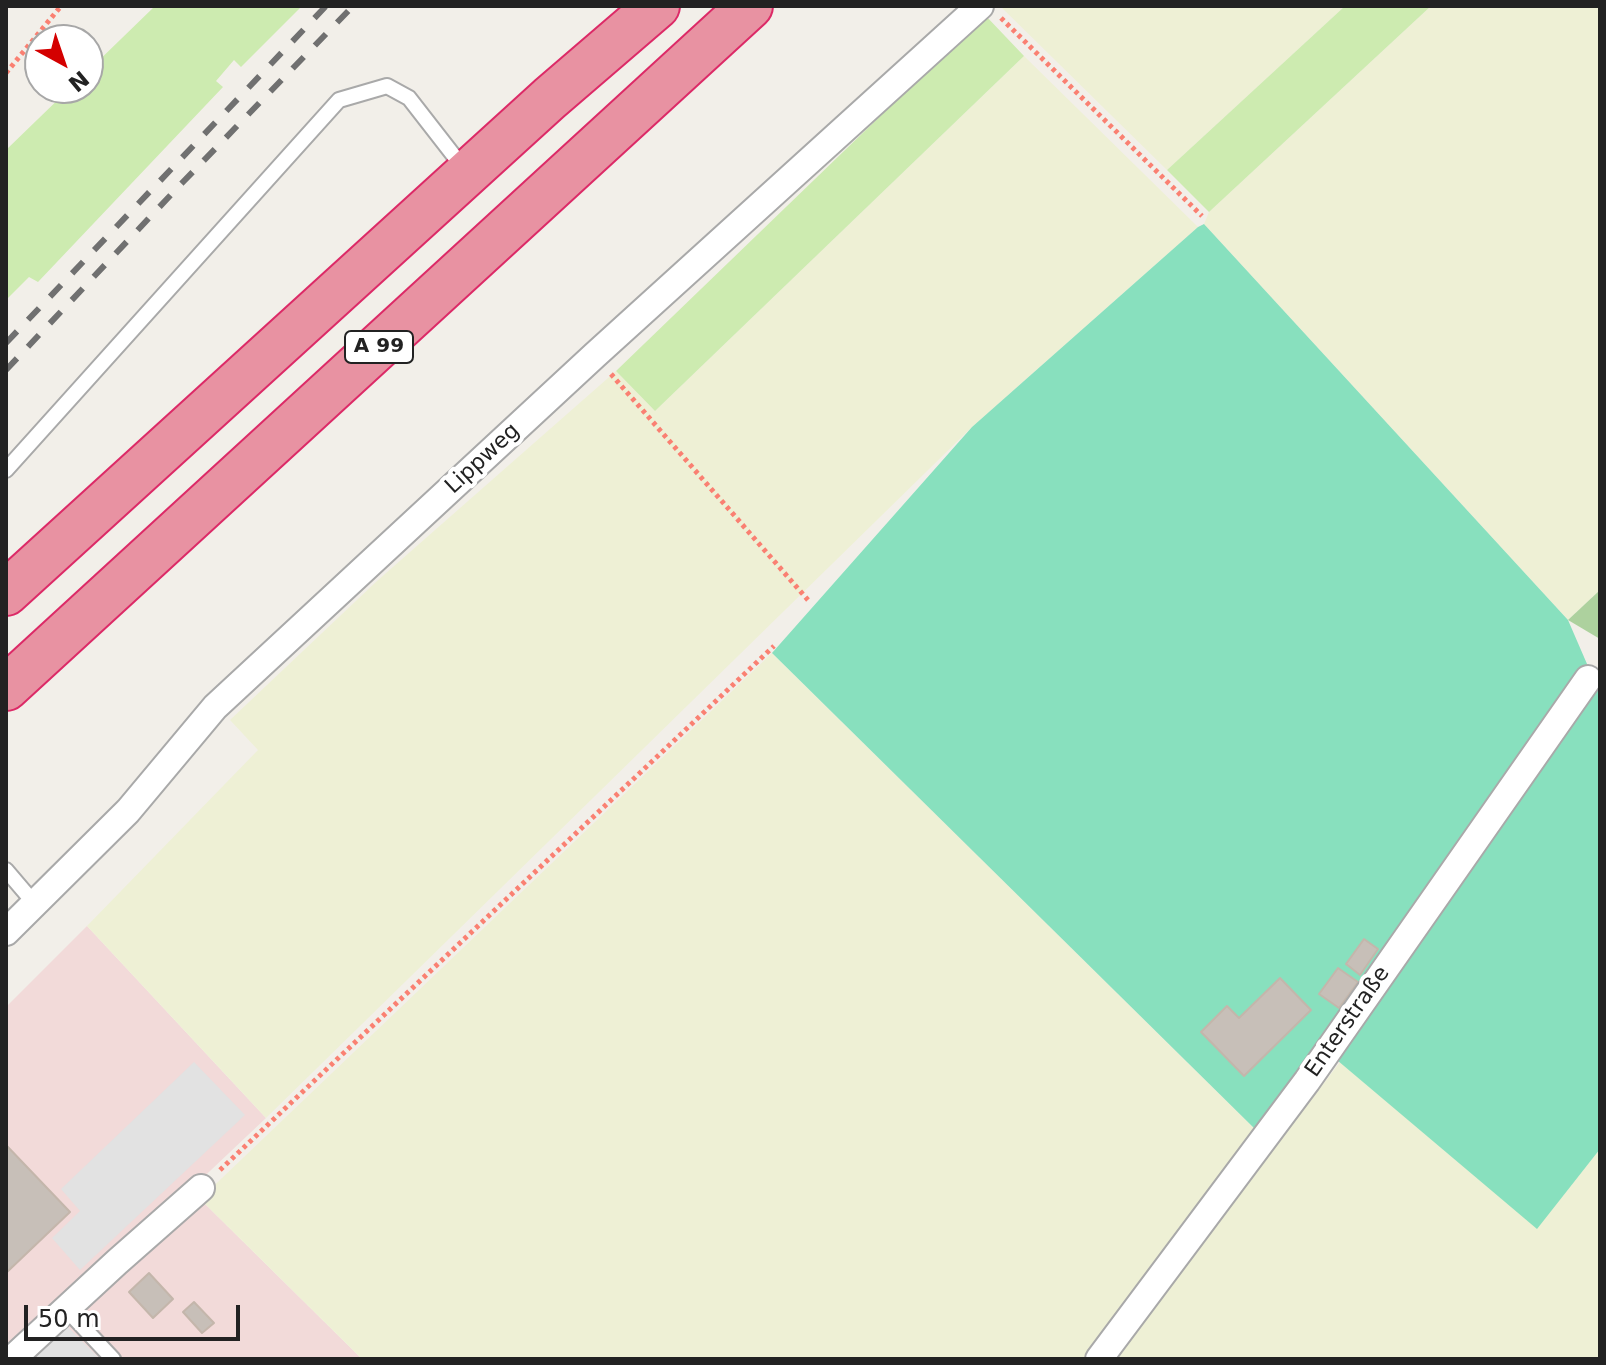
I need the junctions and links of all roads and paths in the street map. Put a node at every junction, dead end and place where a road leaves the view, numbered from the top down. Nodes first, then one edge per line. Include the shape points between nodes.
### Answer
1 (61, 6) edge
2 (616, 6) edge
3 (657, 6) edge
4 (750, 6) edge
5 (990, 12) edge
6 (6, 73) edge
7 (550, 98) junction
8 (468, 173) junction
9 (1202, 216) dead end
10 (595, 355) junction
11 (6, 470) edge
12 (6, 593) edge
13 (808, 600) dead end
14 (774, 646) dead end
15 (1588, 679) dead end
16 (6, 688) edge
17 (6, 870) edge
18 (35, 904) junction
19 (6, 932) edge
20 (201, 1188) joint
21 (66, 1309) junction
22 (12, 1359) edge
23 (113, 1359) edge
24 (1099, 1359) edge

1 - 6 path
2 - 7 highway
3 - 7 highway
4 - 16 highway, A 99
5 - 9 path
5 - 10 street, Lippweg
7 - 8 highway
8 - 11 lane via 409,98 387,86 339,100
8 - 12 highway
10 - 13 path
10 - 18 street, Lippweg via 215,707 128,811
14 - 20 path
15 - 24 street, Enterstraße via 1307,1081
17 - 18 lane
18 - 19 street, Lippweg
20 - 21 street
21 - 22 street
21 - 23 lane

